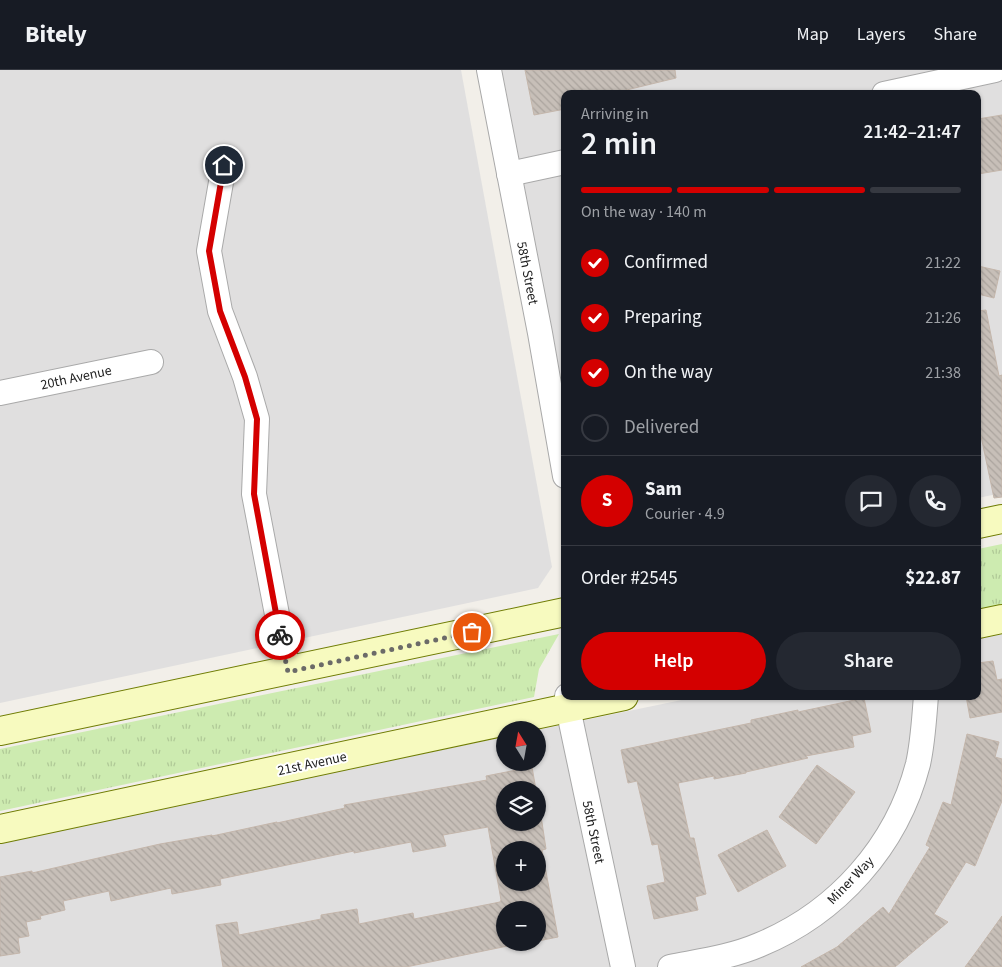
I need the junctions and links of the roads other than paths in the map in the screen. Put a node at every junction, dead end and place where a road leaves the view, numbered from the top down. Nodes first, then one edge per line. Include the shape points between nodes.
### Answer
1 (489, 70) edge
2 (995, 70) edge
3 (902, 90) edge
4 (561, 163) edge
5 (224, 165) dead end
6 (509, 174) junction
7 (151, 362) dead end
8 (0, 393) edge
9 (561, 453) edge
10 (1002, 519) edge
11 (981, 523) edge
12 (561, 613) edge
13 (1002, 619) edge
14 (981, 623) edge
15 (288, 672) junction
16 (586, 700) edge
17 (926, 700) edge
18 (567, 702) edge
19 (0, 731) edge
20 (0, 830) edge
21 (623, 967) edge
22 (670, 967) edge

1 - 6 street, 58th Street
2 - 3 street
4 - 6 street
5 - 15 street via 209,251 220,311 257,419 254,494
6 - 9 street, 58th Street
7 - 8 street, 20th Avenue
10 - 11 street
12 - 15 street
13 - 14 street
15 - 19 street
16 - 18 street, 21st Avenue
17 - 22 street, Miner Way via 924,733 907,799 890,832 852,883 824,908 758,946
18 - 20 street, 21st Avenue
18 - 21 street, 58th Street

